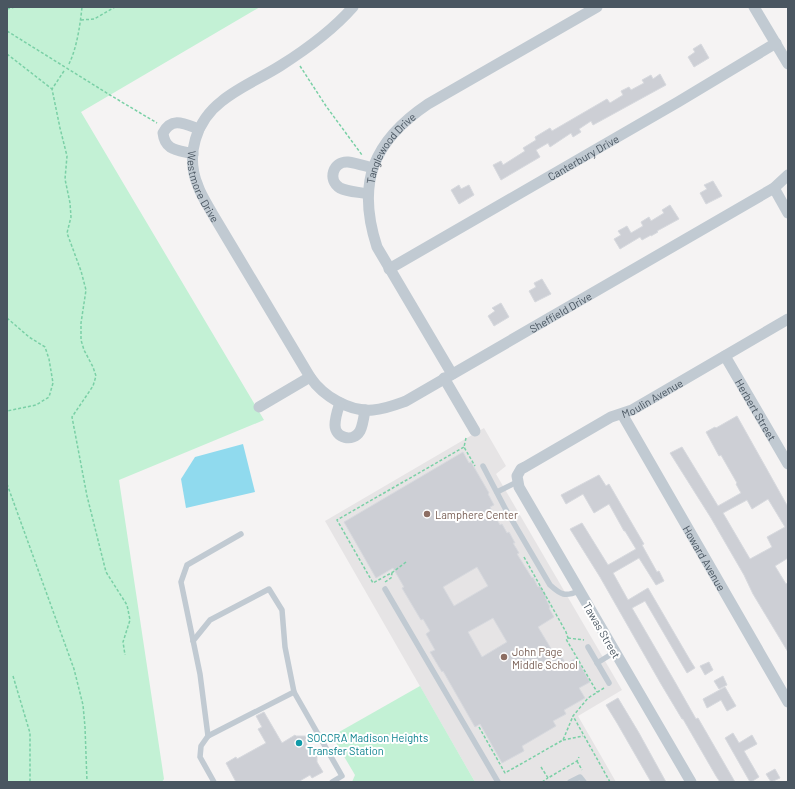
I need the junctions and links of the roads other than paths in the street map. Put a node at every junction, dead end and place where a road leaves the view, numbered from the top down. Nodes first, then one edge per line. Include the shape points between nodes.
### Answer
1 (353, 7) edge
2 (597, 7) edge
3 (754, 7) edge
4 (776, 43) junction
5 (788, 64) edge
6 (198, 129) junction
7 (193, 154) junction
8 (373, 168) junction
9 (788, 175) edge
10 (774, 188) junction
11 (368, 194) junction
12 (788, 213) edge
13 (389, 269) junction
14 (788, 320) edge
15 (725, 356) junction
16 (310, 376) junction
17 (448, 376) junction
18 (340, 403) junction
19 (259, 407) dead end
20 (365, 410) junction
21 (622, 414) junction
22 (470, 435) road end
23 (788, 464) edge
24 (483, 466) dead end
25 (517, 479) junction
26 (497, 492) junction
27 (241, 534) dead end
28 (385, 589) dead end
29 (579, 590) junction
30 (193, 641) junction
31 (588, 647) dead end
32 (615, 652) junction
33 (597, 663) junction
34 (608, 685) road end
35 (294, 692) junction
36 (788, 702) edge
37 (208, 736) junction
38 (214, 782) edge
39 (332, 782) edge
40 (498, 782) edge
41 (570, 782) edge
42 (584, 782) edge
43 (691, 782) edge

1 - 6 street, Westmore Drive via 322,38 303,52 222,100
2 - 8 street, Tanglewood Drive via 415,113 389,138
3 - 4 street
4 - 5 street
4 - 13 street, Canterbury Drive
6 - 7 street, Westmore Drive
6 - 7 street via 179,122 171,123 163,132 169,147
7 - 16 street, Westmore Drive via 194,175 203,196
8 - 11 street, Tanglewood Drive
8 - 11 street via 344,162 336,166 332,173 334,183 341,188
9 - 10 street, Sheffield Drive
10 - 12 street
10 - 17 street, Sheffield Drive
11 - 13 street, Tanglewood Drive via 371,230
13 - 17 street, Tanglewood Drive
14 - 15 street, Moulin Avenue
15 - 21 street, Moulin Avenue
15 - 23 street, Herbert Street
16 - 18 street, Westmore Drive via 320,389
16 - 19 street
17 - 20 street, Sheffield Drive via 392,407
17 - 22 street
18 - 20 street, Sheffield Drive
18 - 20 street via 335,424 338,433 344,438 359,434
21 - 25 street, Moulin Avenue via 611,417 525,467
21 - 36 street, Howard Avenue
24 - 26 lane
25 - 26 lane
25 - 29 street, Tawas Street
26 - 29 lane via 550,585 562,594 569,595
27 - 30 lane via 187,565 181,582
28 - 40 lane
29 - 32 street, Tawas Street
30 - 35 lane via 210,620 269,589 282,610 285,647
30 - 37 lane
31 - 33 lane
32 - 33 lane
32 - 43 street, Tawas Street
33 - 34 lane
35 - 37 lane
35 - 39 lane via 342,776
37 - 38 lane via 201,746 200,757
41 - 42 lane via 580,777

